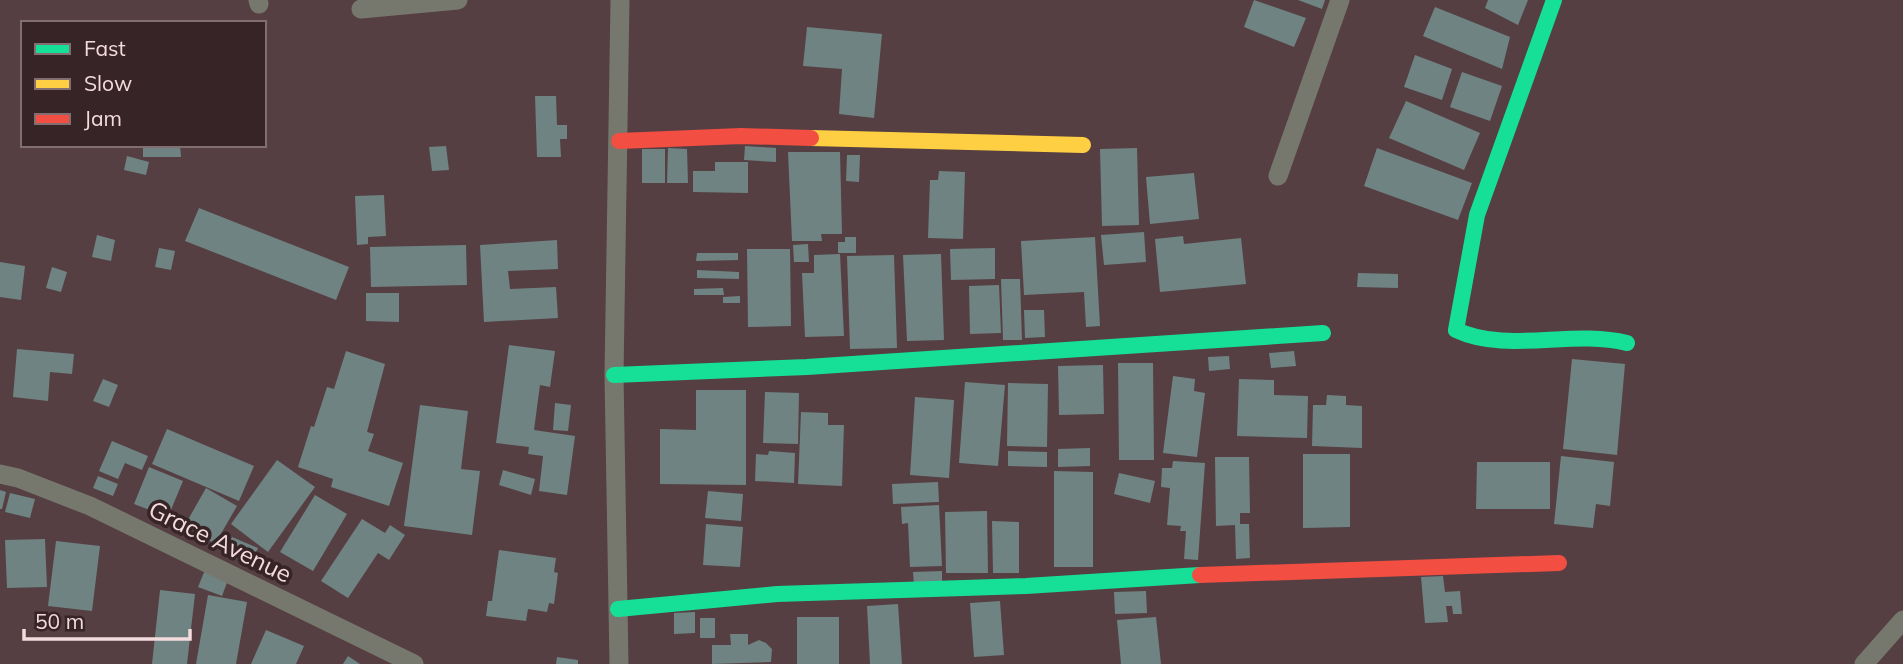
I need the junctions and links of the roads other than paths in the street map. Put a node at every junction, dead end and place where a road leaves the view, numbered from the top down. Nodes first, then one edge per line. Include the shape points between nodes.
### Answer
1 (458, 0) edge
2 (620, 0) edge
3 (1339, 0) edge
4 (1554, 0) edge
5 (361, 9) dead end
6 (619, 141) junction
7 (1083, 145) dead end
8 (1278, 176) dead end
9 (1324, 333) dead end
10 (1627, 343) dead end
11 (614, 375) junction
12 (0, 474) edge
13 (1559, 563) dead end
14 (618, 609) junction
15 (1903, 620) edge
16 (414, 664) edge
17 (619, 664) edge
18 (1864, 664) edge

1 - 5 street
2 - 6 street
3 - 8 street
4 - 10 street via 1477,215 1456,330 1477,341 1603,337
6 - 7 street via 741,136
6 - 11 street
9 - 11 street
11 - 14 street
12 - 16 street, Grace Avenue via 90,506
13 - 14 street via 777,594
14 - 17 street
15 - 18 street

